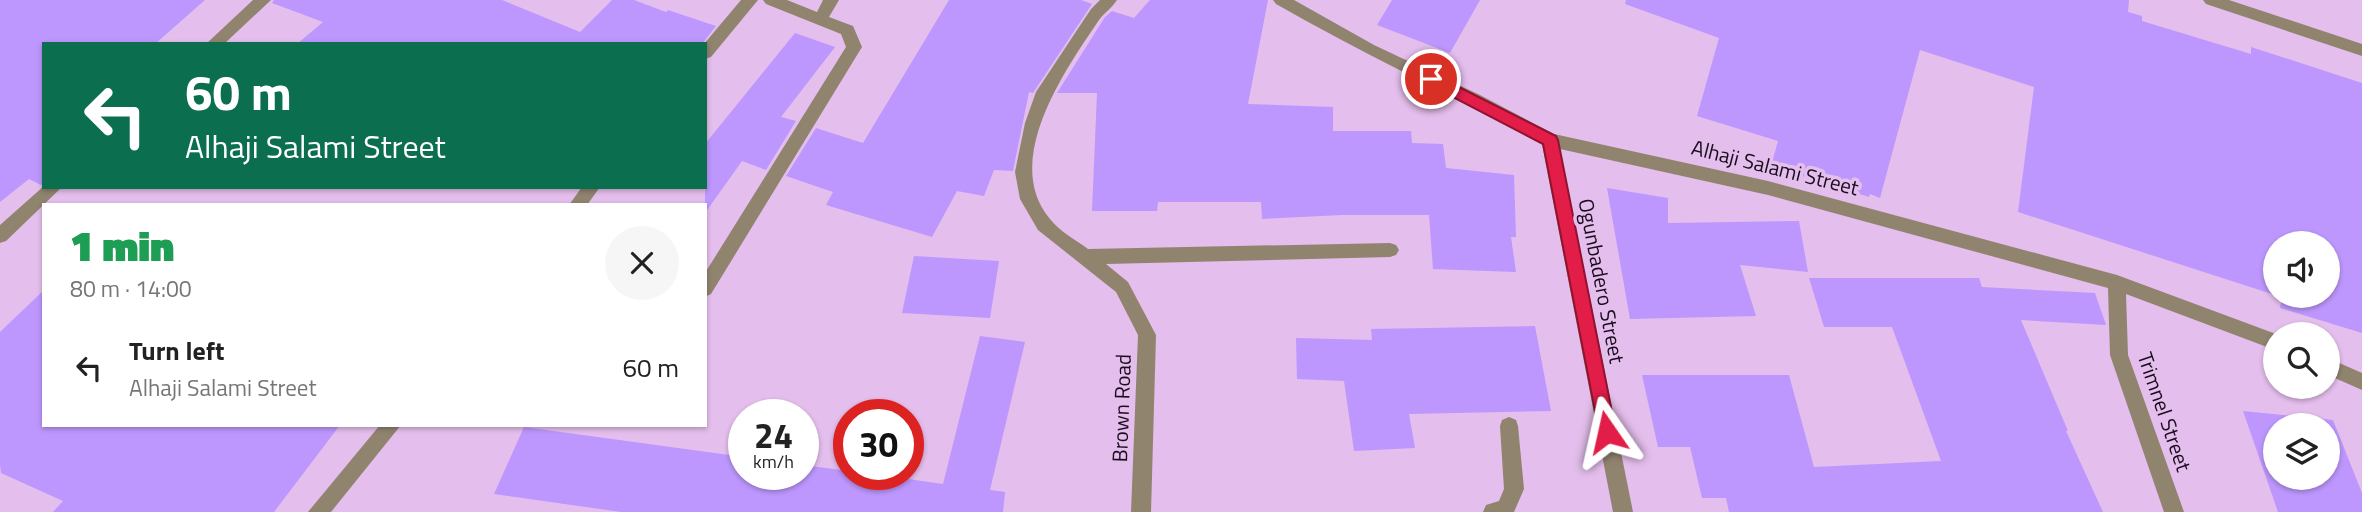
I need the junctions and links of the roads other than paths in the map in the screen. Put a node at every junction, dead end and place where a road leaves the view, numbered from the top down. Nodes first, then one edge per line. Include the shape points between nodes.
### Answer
1 (263, 0) edge
2 (750, 0) edge
3 (771, 0) edge
4 (831, 0) edge
5 (1109, 0) edge
6 (1281, 0) edge
7 (2211, 0) edge
8 (820, 20) junction
9 (216, 42) edge
10 (2362, 50) edge
11 (707, 51) edge
12 (1550, 140) junction
13 (52, 189) edge
14 (590, 189) edge
15 (580, 203) edge
16 (0, 236) edge
17 (1390, 250) dead end
18 (1083, 257) junction
19 (2117, 283) junction
20 (707, 286) edge
21 (2263, 338) edge
22 (2340, 372) edge
23 (2362, 382) edge
24 (1509, 426) dead end
25 (389, 427) edge
26 (318, 512) edge
27 (1141, 512) edge
28 (1493, 512) edge
29 (1623, 512) edge
30 (2174, 512) edge

1 - 9 street
2 - 11 street
3 - 8 street
4 - 8 street
5 - 18 street, Brown Road via 1044,92 1023,172 1029,199 1044,225
6 - 12 street, Alhaji Salami Street
7 - 10 street
8 - 20 street via 847,30 854,47
12 - 19 street, Alhaji Salami Street via 1768,188
12 - 29 street, Ogunbadero Street
13 - 16 street
14 - 15 street
17 - 18 street
18 - 27 street, Brown Road via 1122,287 1147,335
19 - 21 street, Alhaji Salami Street
19 - 30 street, Trimnel Street via 2119,355
22 - 23 street
24 - 28 street via 1514,488 1506,508
25 - 26 street

